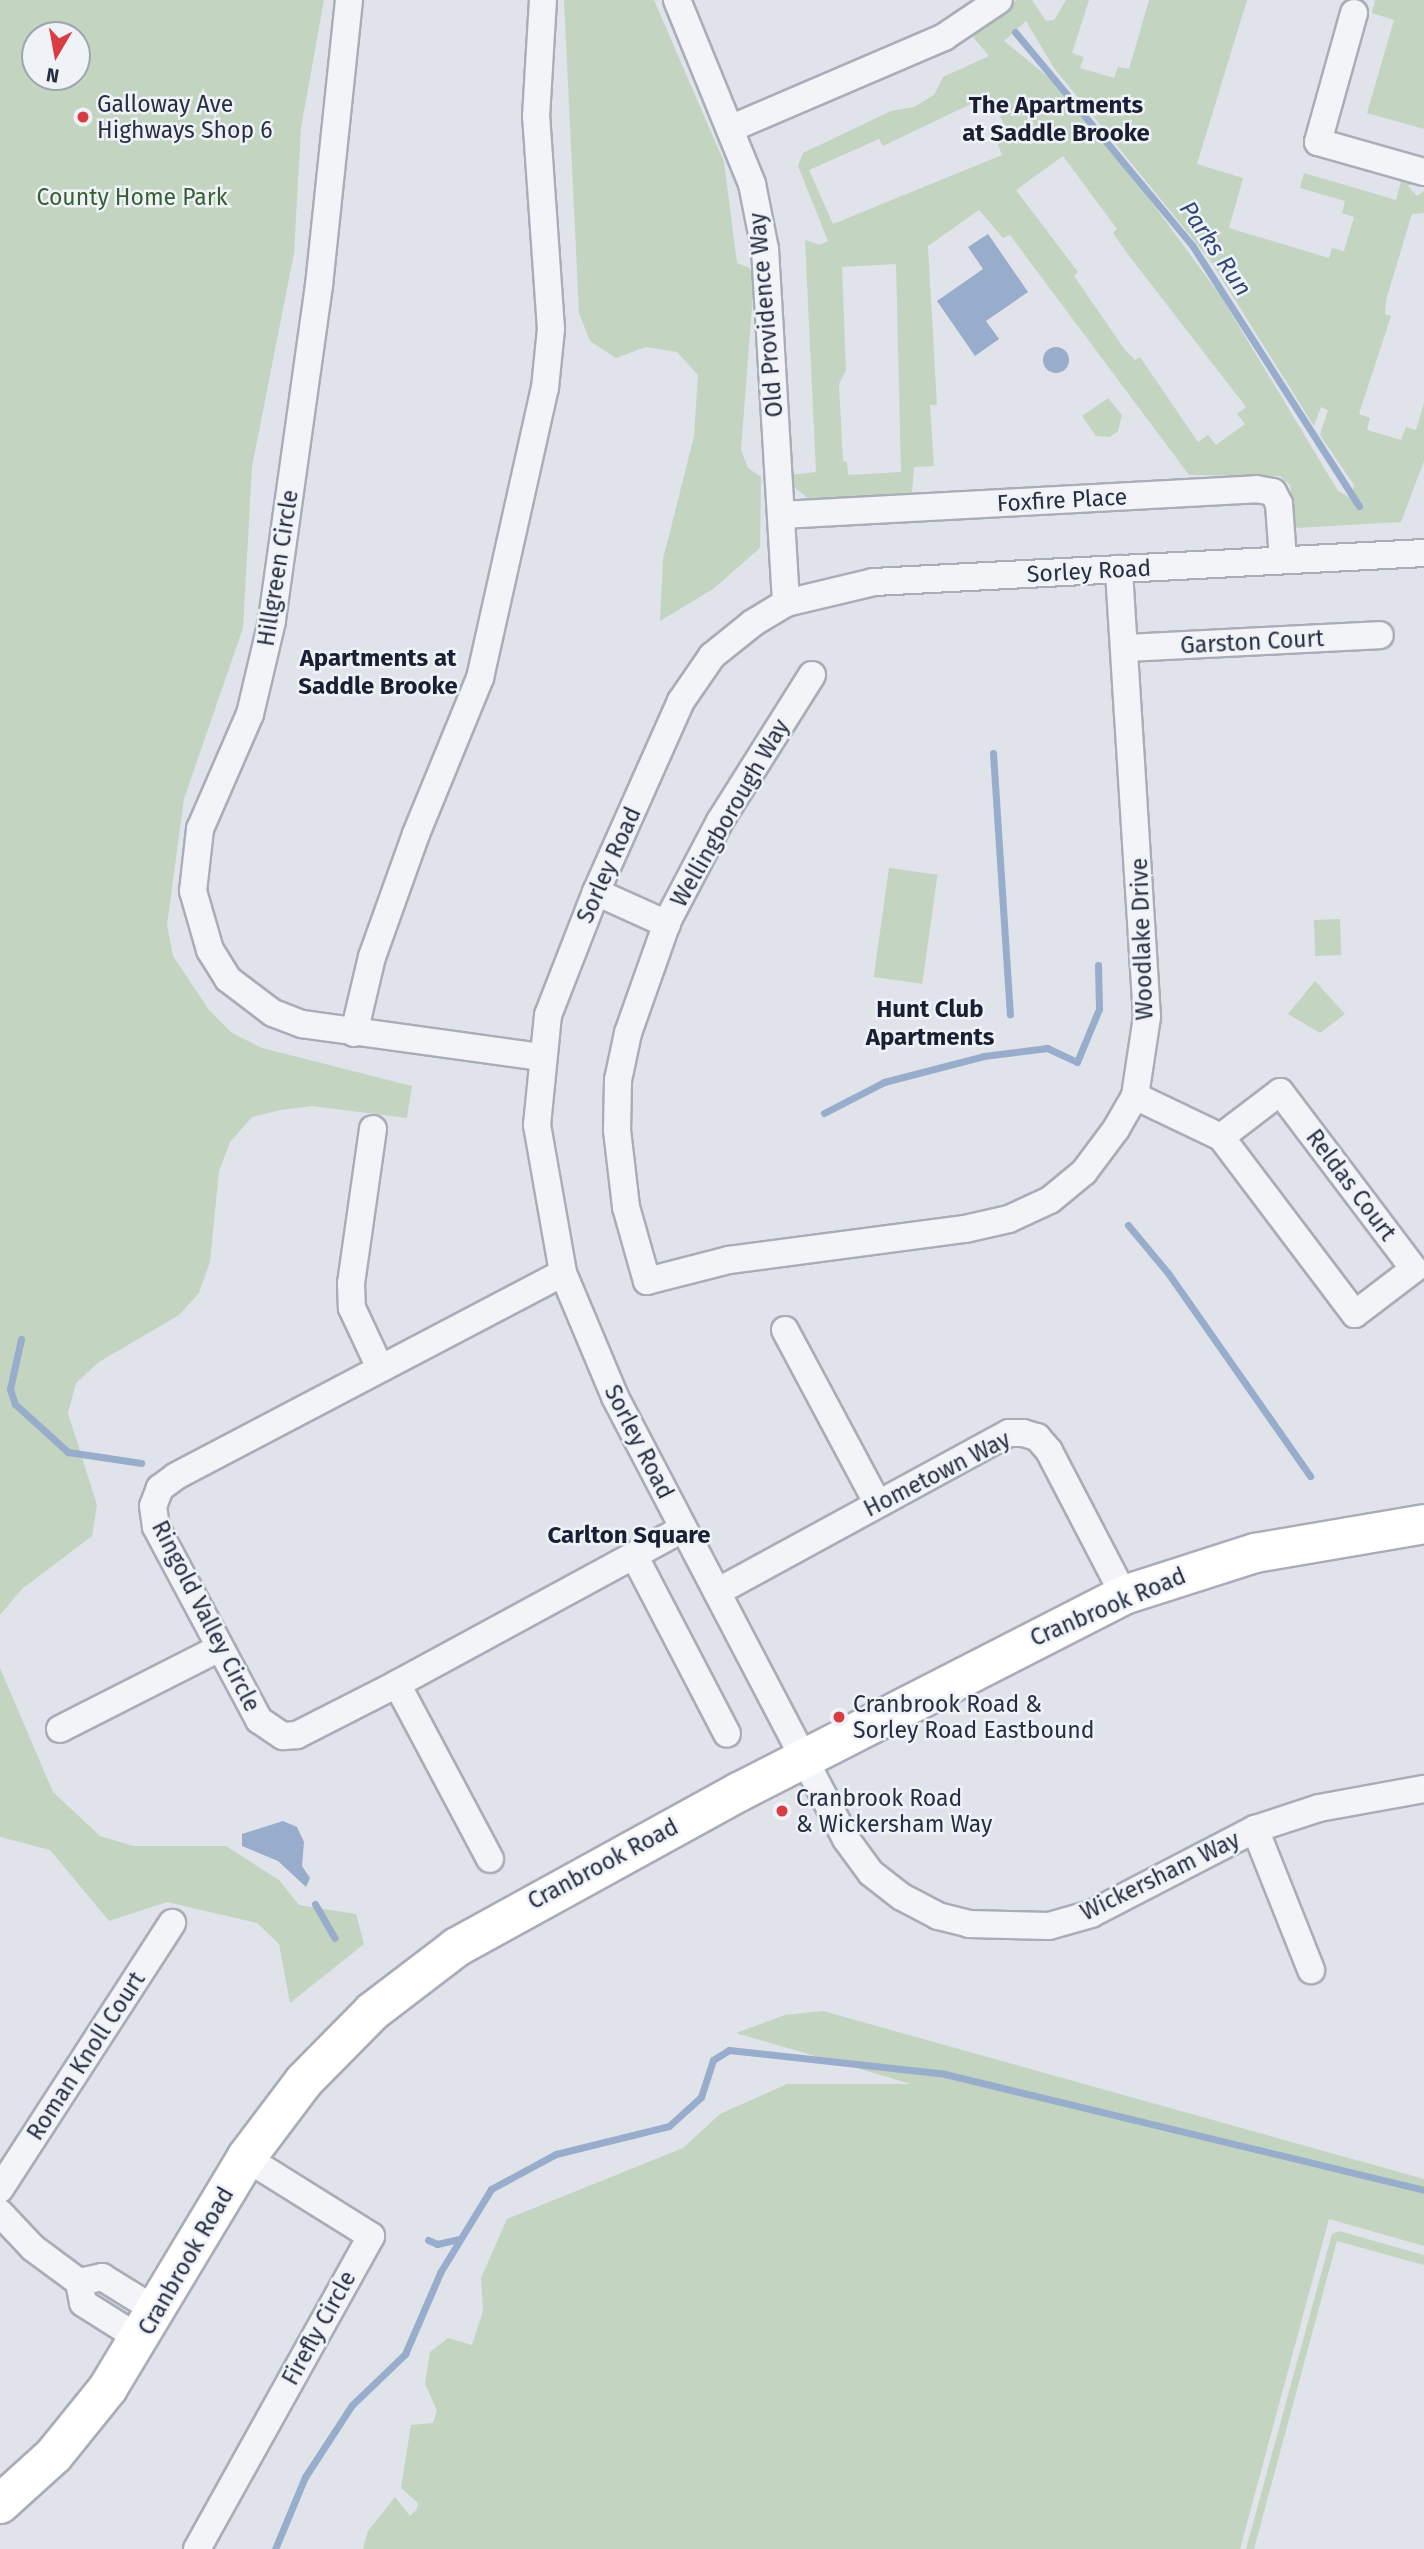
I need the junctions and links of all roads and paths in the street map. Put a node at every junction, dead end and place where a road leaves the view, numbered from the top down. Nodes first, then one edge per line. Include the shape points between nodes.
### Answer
1 (349, 0) edge
2 (543, 0) edge
3 (677, 0) edge
4 (999, 0) edge
5 (1354, 13) dead end
6 (732, 128) junction
7 (1424, 172) edge
8 (781, 515) junction
9 (1424, 553) edge
10 (1283, 560) junction
11 (1119, 569) junction
12 (786, 603) junction
13 (1380, 635) dead end
14 (1125, 648) junction
15 (812, 675) dead end
16 (596, 892) junction
17 (667, 924) junction
18 (354, 1033) junction
19 (540, 1057) junction
20 (1135, 1096) junction
21 (373, 1129) dead end
22 (1221, 1137) junction
23 (563, 1273) junction
24 (647, 1281) joint
25 (785, 1330) dead end
26 (380, 1368) junction
27 (878, 1504) junction
28 (1424, 1524) edge
29 (684, 1529) junction
30 (635, 1557) junction
31 (717, 1592) junction
32 (1124, 1595) junction
33 (220, 1648) junction
34 (397, 1684) junction
35 (60, 1729) dead end
36 (727, 1734) dead end
37 (804, 1758) junction
38 (1424, 1789) edge
39 (1255, 1829) junction
40 (491, 1859) dead end
41 (172, 1923) dead end
42 (1311, 1970) dead end
43 (246, 2158) junction
44 (0, 2189) edge
45 (0, 2213) edge
46 (149, 2325) junction
47 (0, 2504) edge
48 (197, 2549) edge

1 - 18 street, Hillgreen Circle via 319,285 272,621 250,714 200,829 193,891 210,950 248,996 302,1024
2 - 18 street via 536,117 551,329 545,388 480,678 394,895
3 - 6 street, Old Providence Way
4 - 6 street via 944,37
5 - 7 street via 1318,142
6 - 8 street, Old Providence Way via 752,184 765,249
8 - 10 street, Foxfire Place via 1256,489 1273,492 1279,504
8 - 12 street, Old Providence Way
9 - 10 street, Sorley Road
10 - 11 street, Sorley Road
11 - 12 street, Sorley Road via 874,582
11 - 14 street, Woodlake Drive
12 - 16 street, Sorley Road via 712,656 681,701
13 - 14 street, Garston Court
14 - 20 street, Woodlake Drive via 1148,985
15 - 17 street, Wellingborough Way via 720,821
16 - 17 street
16 - 19 street, Sorley Road via 561,976
17 - 24 street, Wellingborough Way via 628,1033 618,1080 617,1130 626,1207
18 - 19 street, Hillgreen Circle
19 - 23 street, Sorley Road via 537,1125
20 - 22 street, Reldas Court
20 - 24 street, Woodlake Drive via 1084,1172 1050,1200 1009,1219 965,1229 729,1260
21 - 26 street via 352,1308
22 - 22 street, Reldas Court via 1280,1092 1414,1269 1354,1314
23 - 26 street, Ringold Valley Circle
23 - 29 street, Sorley Road via 615,1397
25 - 27 street
26 - 33 street, Ringold Valley Circle via 160,1488 153,1506 156,1527
27 - 31 street, Hometown Way
27 - 32 street, Hometown Way via 1009,1433 1037,1437
28 - 32 street, Cranbrook Road via 1255,1553
29 - 30 street, Ringold Valley Circle
29 - 31 street, Sorley Road
30 - 34 street, Ringold Valley Circle
30 - 36 street
31 - 37 street, Sorley Road
32 - 37 street, Cranbrook Road
33 - 34 street, Ringold Valley Circle via 259,1720 283,1736 298,1735
33 - 35 street
34 - 40 street
37 - 39 street, Wickersham Way via 871,1873 938,1916 969,1924 1049,1926 1091,1914
37 - 43 street, Cranbrook Road via 512,1912 430,1966 324,2059
38 - 39 street, Wickersham Way via 1330,1805
39 - 42 street
41 - 44 street, Roman Knoll Court
43 - 46 street, Cranbrook Road
43 - 48 street, Firefly Circle via 371,2236
45 - 46 street via 33,2248 79,2282 102,2277
46 - 47 street, Cranbrook Road via 84,2419

